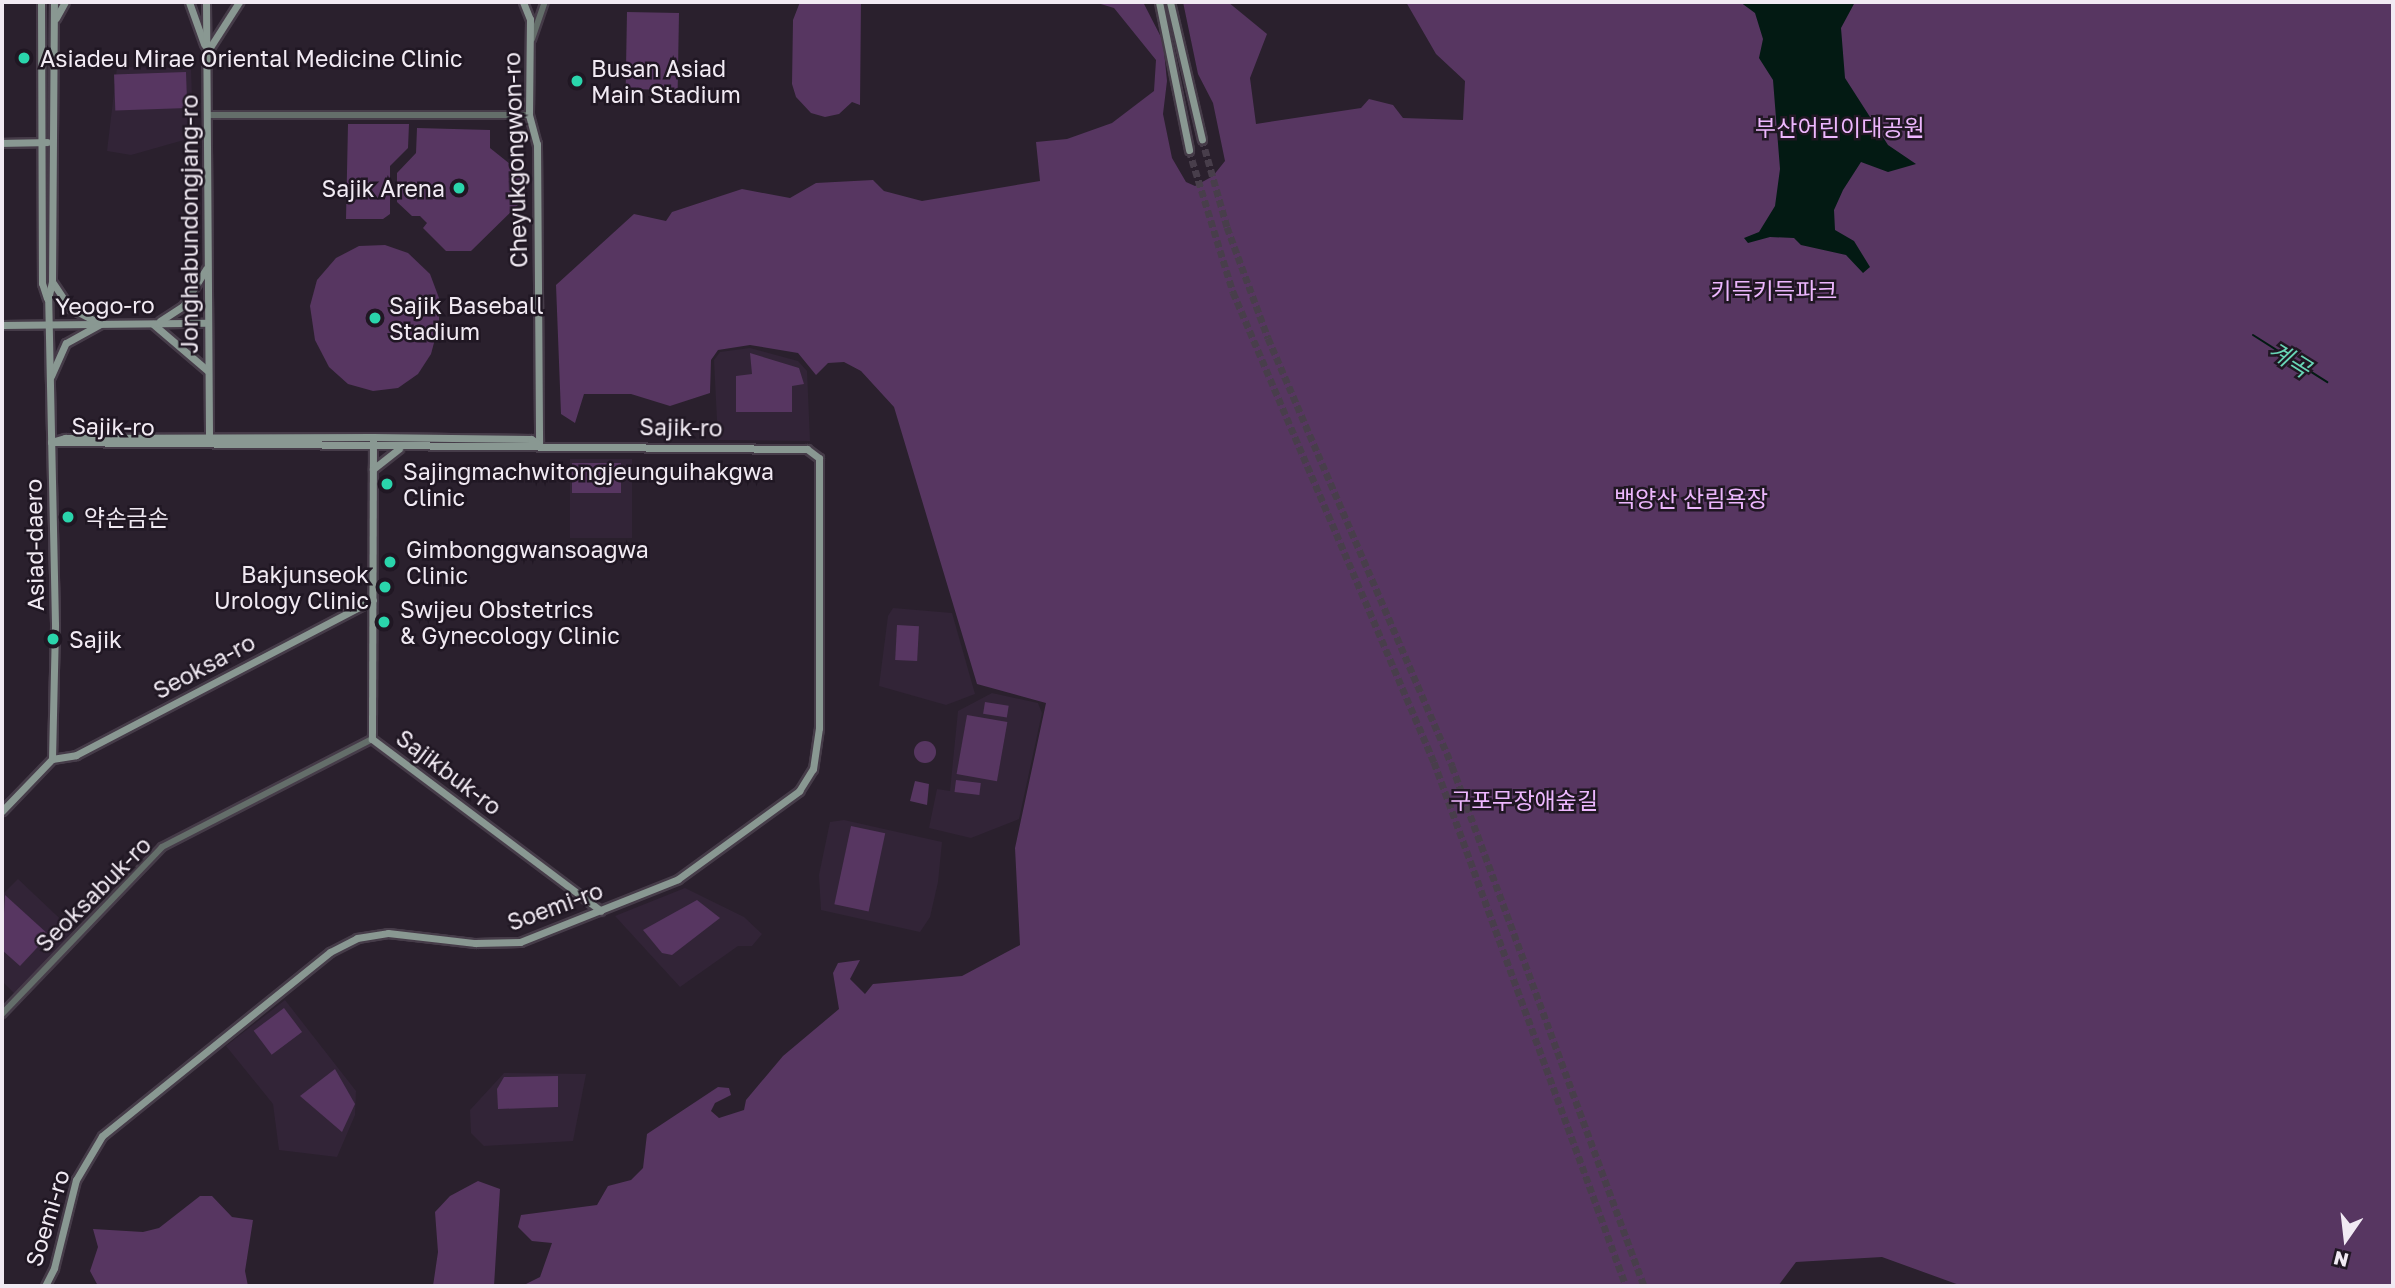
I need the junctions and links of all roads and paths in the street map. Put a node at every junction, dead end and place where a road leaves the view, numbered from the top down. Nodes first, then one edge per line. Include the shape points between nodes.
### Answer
1 (36, 2) edge
2 (41, 2) edge
3 (54, 2) edge
4 (65, 2) edge
5 (189, 2) edge
6 (206, 2) edge
7 (239, 2) edge
8 (523, 2) edge
9 (544, 2) edge
10 (1160, 2) edge
11 (1170, 2) edge
12 (41, 24) junction
13 (54, 25) junction
14 (531, 45) junction
15 (207, 52) junction
16 (208, 115) junction
17 (529, 115) junction
18 (1202, 139) tunnel mouth
19 (42, 142) junction
20 (52, 142) junction
21 (2, 143) edge
22 (1189, 150) tunnel mouth
23 (207, 265) junction
24 (52, 282) junction
25 (48, 299) junction
26 (101, 323) junction
27 (153, 323) junction
28 (208, 323) junction
29 (48, 324) junction
30 (2, 325) edge
31 (208, 371) junction
32 (48, 387) junction
33 (208, 437) junction
34 (373, 437) junction
35 (51, 442) junction
36 (539, 444) junction
37 (209, 446) junction
38 (373, 447) junction
39 (407, 447) junction
40 (819, 458) joint
41 (373, 470) junction
42 (373, 600) junction
43 (357, 609) junction
44 (373, 618) junction
45 (372, 739) junction
46 (52, 759) junction
47 (2, 811) edge
48 (601, 911) junction
49 (2, 1014) edge
50 (45, 1286) edge

1 - 12 main road
2 - 12 main road, Asiad-daero
3 - 13 main road, Asiad-daero
4 - 13 main road
5 - 15 main road
6 - 15 main road, Jonghabundongjang-ro
7 - 15 main road
8 - 14 main road, Cheyukgongwon-ro via 530,19
9 - 14 street
10 - 22 main road
11 - 18 main road
12 - 19 main road, Asiad-daero
13 - 20 main road, Asiad-daero
14 - 17 main road, Cheyukgongwon-ro
15 - 16 main road, Jonghabundongjang-ro
16 - 17 street
16 - 23 main road, Jonghabundongjang-ro
17 - 36 main road, Cheyukgongwon-ro via 537,144
19 - 20 main road
19 - 21 main road
19 - 25 main road, Asiad-daero via 42,283
20 - 24 main road, Asiad-daero
23 - 27 main road via 183,306
23 - 28 main road, Jonghabundongjang-ro
24 - 25 main road, Asiad-daero
24 - 26 main road via 70,308
25 - 29 main road, Asiad-daero
26 - 27 main road, Yeogo-ro
26 - 29 main road, Yeogo-ro
26 - 32 main road via 66,343
27 - 28 main road, Yeogo-ro
27 - 31 main road
28 - 31 main road, Jonghabundongjang-ro
29 - 30 main road, Yeogo-ro
29 - 32 main road, Asiad-daero
31 - 33 main road, Jonghabundongjang-ro
32 - 35 main road, Asiad-daero
33 - 34 main road, Sajik-ro
33 - 35 main road, Sajik-ro via 65,438
33 - 37 main road, Jonghabundongjang-ro
34 - 36 main road, Sajik-ro via 531,439
34 - 38 main road, Sajikbuk-ro
35 - 37 main road, Sajik-ro
35 - 46 main road, Asiad-daero
36 - 39 main road, Sajik-ro
36 - 40 main road, Sajik-ro via 807,449
37 - 38 main road, Sajik-ro
38 - 39 main road, Sajik-ro
38 - 41 main road, Sajikbuk-ro
39 - 41 main road via 384,457
40 - 48 main road, Soemi-ro via 819,738 813,769 793,796 697,867
41 - 42 main road, Sajikbuk-ro
42 - 43 main road, Seoksa-ro
42 - 44 main road, Sajikbuk-ro
43 - 44 main road
43 - 46 main road, Seoksa-ro via 76,755
44 - 45 main road, Sajikbuk-ro
45 - 48 main road, Sajikbuk-ro
45 - 49 street, Seoksabuk-ro via 162,847
46 - 47 main road
48 - 50 main road, Soemi-ro via 510,944 388,933 357,938 330,952 102,1136 76,1180 54,1268

